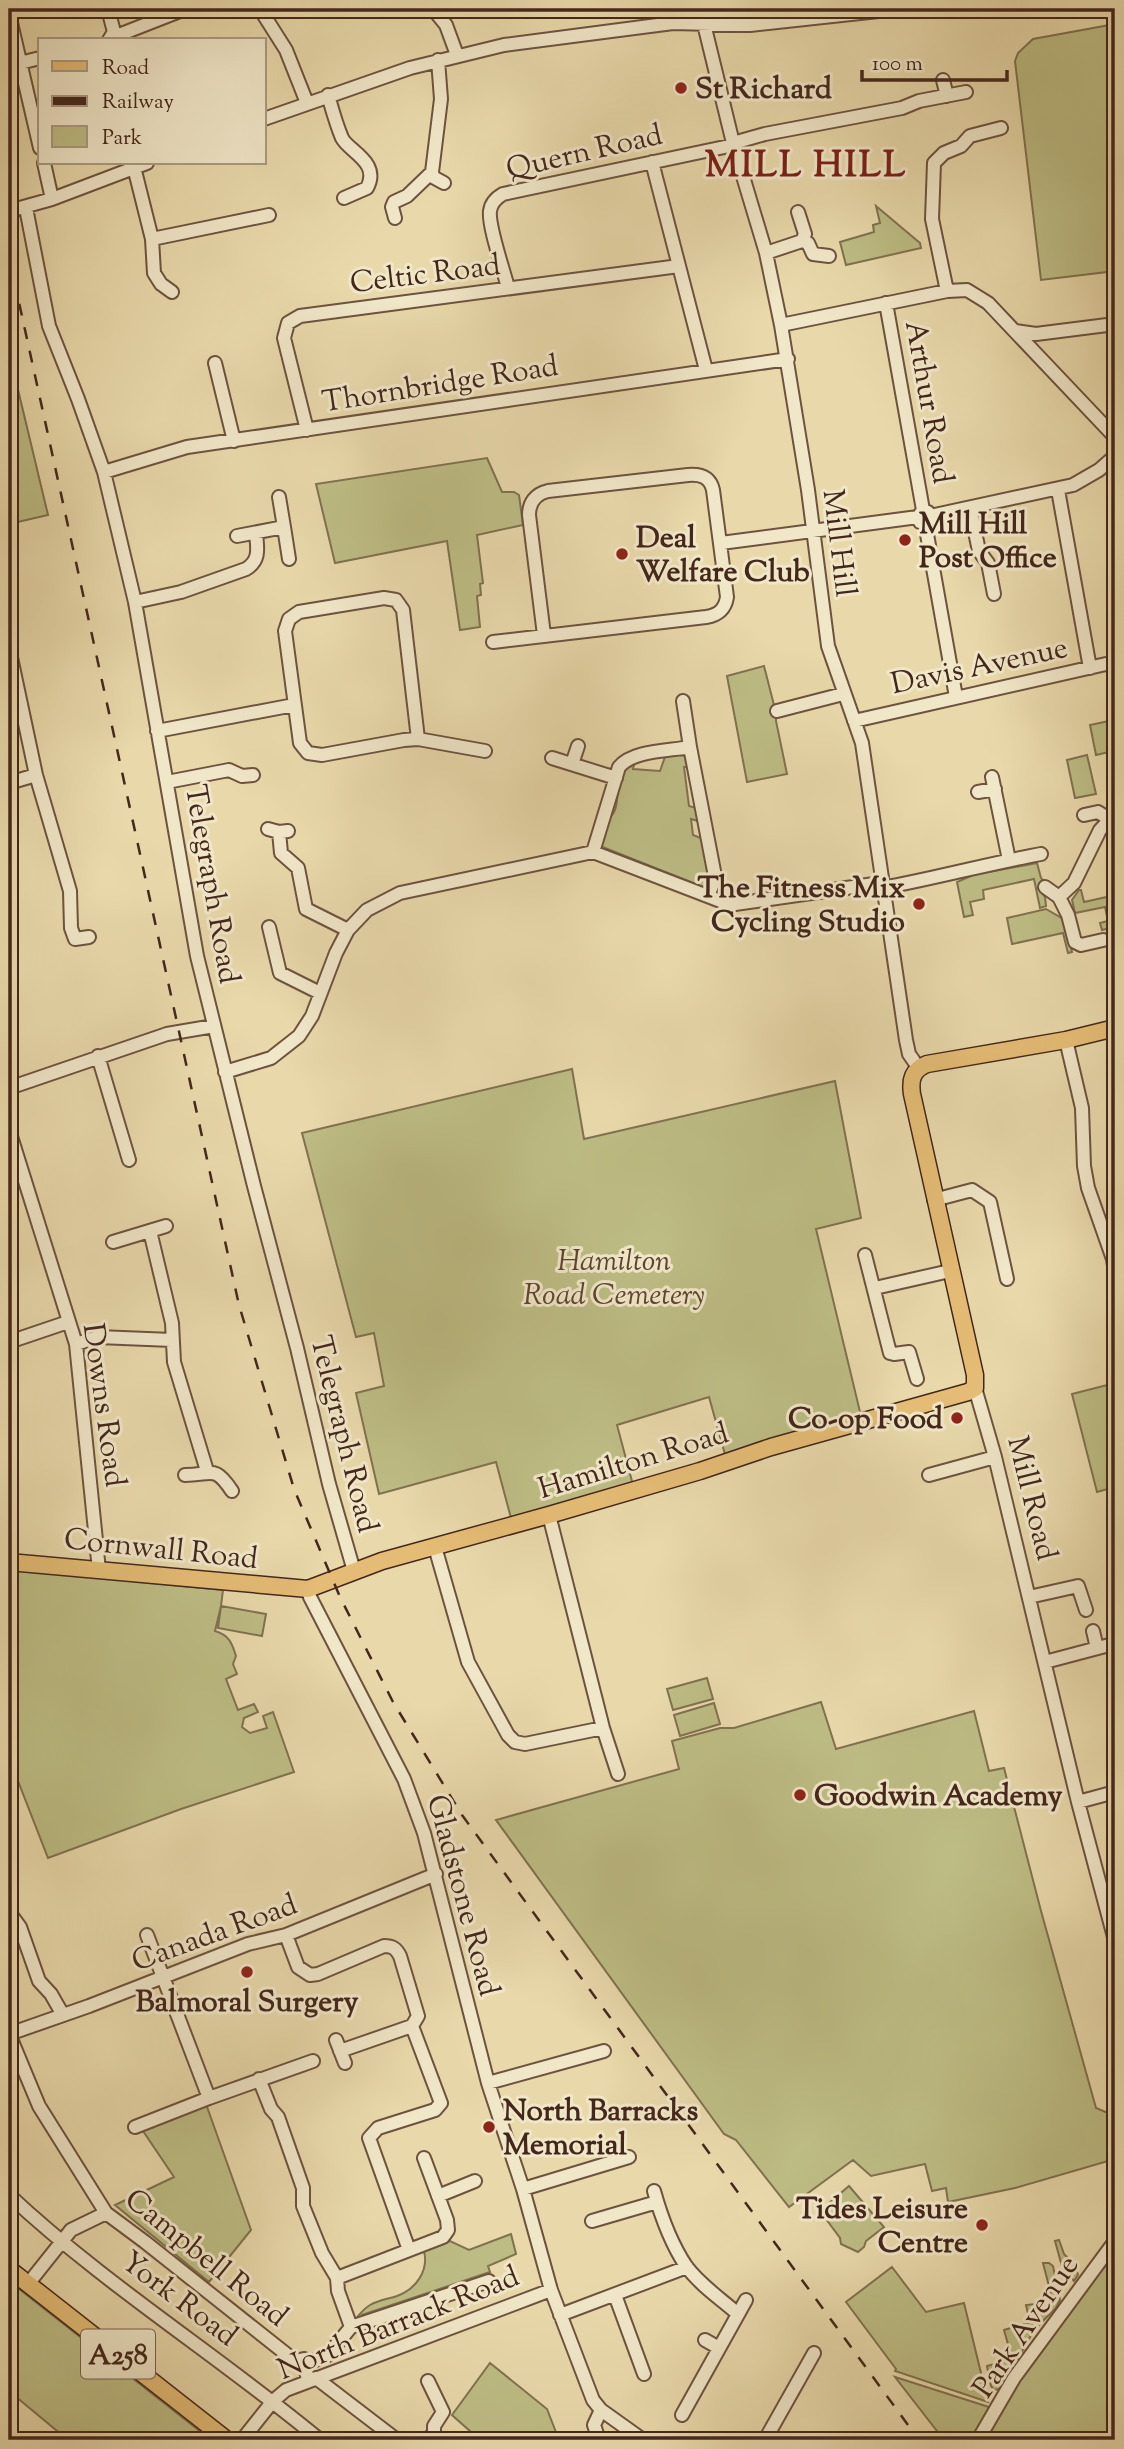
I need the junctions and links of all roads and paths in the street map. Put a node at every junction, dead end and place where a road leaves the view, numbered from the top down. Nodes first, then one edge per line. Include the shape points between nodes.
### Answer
1 (108, 9) edge
2 (260, 9) edge
3 (433, 9) edge
4 (666, 9) edge
5 (897, 9) edge
6 (858, 11) edge
7 (172, 12) edge
8 (9, 14) edge
9 (668, 23) junction
10 (704, 24) junction
11 (111, 38) edge
12 (112, 38) edge
13 (457, 55) junction
14 (38, 58) edge
15 (438, 60) junction
16 (20, 63) junction
17 (943, 80) dead end
18 (966, 92) dead end
19 (328, 95) junction
20 (947, 96) junction
21 (307, 103) junction
22 (266, 118) edge
23 (1001, 128) dead end
24 (38, 140) edge
25 (734, 144) junction
26 (652, 162) junction
27 (44, 164) edge
28 (141, 165) edge
29 (432, 172) junction
30 (444, 183) dead end
31 (344, 198) dead end
32 (52, 199) junction
33 (17, 209) edge
34 (260, 212) dead end
35 (798, 212) dead end
36 (395, 218) dead end
37 (152, 239) junction
38 (802, 241) junction
39 (766, 253) junction
40 (829, 256) dead end
41 (679, 266) junction
42 (508, 288) junction
43 (947, 291) junction
44 (172, 292) dead end
45 (886, 303) junction
46 (1115, 324) edge
47 (781, 325) junction
48 (1015, 331) junction
49 (1054, 332) junction
50 (1037, 355) junction
51 (788, 359) junction
52 (215, 363) dead end
53 (706, 370) junction
54 (307, 430) junction
55 (1113, 432) edge
56 (234, 441) junction
57 (1115, 456) edge
58 (104, 472) junction
59 (1058, 490) junction
60 (279, 497) dead end
61 (970, 508) junction
62 (924, 517) junction
63 (284, 527) junction
64 (812, 531) junction
65 (256, 533) junction
66 (237, 536) dead end
67 (721, 542) junction
68 (289, 559) dead end
69 (993, 594) dead end
70 (135, 602) junction
71 (544, 635) junction
72 (494, 642) dead end
73 (9, 648) edge
74 (1115, 664) edge
75 (1090, 668) junction
76 (13, 692) edge
77 (843, 694) junction
78 (956, 697) junction
79 (683, 701) dead end
80 (294, 705) junction
81 (777, 711) dead end
82 (854, 721) junction
83 (157, 732) junction
84 (418, 740) junction
85 (578, 746) dead end
86 (690, 747) junction
87 (485, 751) dead end
88 (552, 758) dead end
89 (572, 764) junction
90 (36, 775) junction
91 (253, 775) dead end
92 (616, 778) junction
93 (167, 782) junction
94 (9, 783) edge
95 (978, 792) dead end
96 (1084, 815) dead end
97 (1112, 816) edge
98 (278, 830) dead end
99 (593, 852) junction
100 (1041, 853) dead end
101 (1009, 859) junction
102 (882, 885) junction
103 (1045, 887) dead end
104 (708, 896) junction
105 (1059, 897) junction
106 (269, 927) dead end
107 (348, 930) junction
108 (89, 937) dead end
109 (1103, 940) dead end
110 (320, 993) junction
111 (214, 1026) junction
112 (1115, 1028) edge
113 (1066, 1040) junction
114 (98, 1056) junction
115 (918, 1067) junction
116 (225, 1072) junction
117 (9, 1088) edge
118 (9, 1130) edge
119 (129, 1160) dead end
120 (934, 1200) junction
121 (166, 1226) dead end
122 (150, 1231) junction
123 (113, 1242) dead end
124 (865, 1255) dead end
125 (950, 1270) junction
126 (1115, 1273) edge
127 (1007, 1279) dead end
128 (874, 1288) junction
129 (68, 1322) junction
130 (172, 1340) junction
131 (9, 1342) edge
132 (76, 1344) junction
133 (917, 1379) dead end
134 (975, 1388) junction
135 (995, 1457) junction
136 (207, 1471) junction
137 (185, 1475) dead end
138 (929, 1475) dead end
139 (232, 1491) dead end
140 (549, 1515) junction
141 (435, 1547) junction
142 (9, 1562) edge
143 (99, 1570) junction
144 (354, 1571) junction
145 (308, 1589) junction
146 (1029, 1597) junction
147 (1086, 1610) dead end
148 (1093, 1631) dead end
149 (1113, 1644) dead end
150 (1097, 1648) junction
151 (1045, 1662) junction
152 (603, 1728) junction
153 (618, 1774) dead end
154 (1115, 1792) edge
155 (1078, 1802) junction
156 (436, 1874) junction
157 (1112, 1911) edge
158 (9, 1912) edge
159 (147, 1935) dead end
160 (286, 1935) junction
161 (1115, 1941) edge
162 (163, 1978) junction
163 (63, 2015) junction
164 (412, 2026) junction
165 (9, 2034) edge
166 (340, 2051) dead end
167 (604, 2051) dead end
168 (313, 2060) dead end
169 (259, 2079) junction
170 (488, 2083) junction
171 (209, 2098) junction
172 (135, 2127) dead end
173 (629, 2157) dead end
174 (424, 2158) dead end
175 (475, 2181) dead end
176 (523, 2189) junction
177 (9, 2195) edge
178 (438, 2196) junction
179 (601, 2204) dead end
180 (106, 2213) junction
181 (62, 2241) junction
182 (1115, 2241) edge
183 (409, 2250) junction
184 (687, 2267) junction
185 (9, 2269) edge
186 (337, 2278) junction
187 (489, 2281) dead end
188 (28, 2284) junction
189 (551, 2290) junction
190 (615, 2295) junction
191 (746, 2300) dead end
192 (738, 2314) junction
193 (560, 2315) junction
194 (351, 2327) junction
195 (705, 2340) dead end
196 (719, 2348) junction
197 (814, 2353) dead end
198 (304, 2361) junction
199 (637, 2369) dead end
200 (312, 2380) junction
201 (428, 2381) dead end
202 (273, 2401) junction
203 (601, 2410) junction
204 (689, 2410) dead end
205 (228, 2440) edge
206 (242, 2440) edge
207 (320, 2440) edge
208 (397, 2440) edge
209 (428, 2440) edge
210 (599, 2440) edge
211 (643, 2440) edge
212 (765, 2440) edge
213 (978, 2440) edge

1 - 11 street via 114,26
2 - 21 street via 286,50
3 - 13 street via 446,25
4 - 9 street
5 - 6 street
6 - 10 street via 750,25
7 - 12 street
8 - 16 street
9 - 10 street
9 - 13 street via 545,38
10 - 25 street, Mill Hill
13 - 15 street
14 - 16 street
15 - 19 street
15 - 29 street via 440,99
16 - 24 street
17 - 20 street
18 - 20 street, Quern Road
19 - 21 street
19 - 31 street via 342,140 362,156 370,178 367,188
20 - 25 street, Quern Road
21 - 22 street
23 - 43 street via 970,136 934,163 932,219
25 - 26 street, Quern Road
25 - 39 street, Mill Hill
26 - 41 street
26 - 42 street, Quern Road via 497,197 489,216
27 - 32 street
28 - 32 street
28 - 37 street
29 - 30 street
29 - 36 street via 394,202
32 - 33 street
33 - 58 street, Telegraph Road via 36,249 49,326
34 - 37 street
35 - 38 street via 805,234
37 - 44 street via 154,273
38 - 39 street
38 - 40 street via 813,254
39 - 47 street, Mill Hill
41 - 42 street, Celtic Road
41 - 53 street
42 - 54 street, Celtic Road via 293,319 285,338
43 - 45 street
43 - 48 street via 975,293
45 - 47 street
45 - 62 street, Arthur Road
46 - 49 street
47 - 51 street, Mill Hill
48 - 49 street
48 - 50 street
49 - 50 street
50 - 55 street
51 - 53 street, Thornbridge Road
51 - 64 street, Mill Hill
52 - 56 street
53 - 54 street, Thornbridge Road
54 - 56 street, Thornbridge Road
56 - 58 street, Thornbridge Road via 187,447
57 - 59 street via 1087,479
58 - 70 street, Telegraph Road
59 - 61 street
59 - 75 street
60 - 63 street
61 - 62 street
61 - 69 street
62 - 64 street
62 - 78 street, Arthur Road
63 - 65 street
63 - 68 street
64 - 67 street
64 - 77 street, Mill Hill via 828,646
65 - 66 street
65 - 70 street via 258,553 246,569 181,592
67 - 71 street via 727,597 719,613
67 - 71 street via 713,490 702,476 541,493 532,502 529,515
70 - 83 street, Telegraph Road
71 - 72 street
73 - 76 street
74 - 75 street, Davis Avenue
75 - 78 street, Davis Avenue
76 - 90 street
77 - 81 street
77 - 82 street, Mill Hill
78 - 82 street, Davis Avenue
79 - 86 street
80 - 83 street
80 - 84 street via 300,743 314,755
80 - 84 street via 285,631 289,619 299,612 389,597 403,610
82 - 102 street, Mill Hill via 866,766
83 - 93 street, Telegraph Road
84 - 87 street
85 - 89 street
86 - 92 street via 628,758
86 - 104 street via 714,871
88 - 89 street
89 - 92 street
90 - 94 street
90 - 108 street via 70,891 71,928 75,939
91 - 93 street via 229,771
92 - 99 street
93 - 111 street, Telegraph Road
95 - 101 street via 994,783
96 - 97 street
97 - 105 street via 1100,830 1074,883
98 - 107 street via 282,853 299,868 306,909
99 - 104 street
99 - 107 street via 400,893 368,909
100 - 101 street
101 - 102 street
102 - 104 street via 748,903
102 - 115 street, Mill Hill via 906,1040
103 - 105 street
105 - 109 street via 1075,942
106 - 110 street via 279,973
107 - 110 street
110 - 116 street via 309,1023 290,1045 271,1058
111 - 114 street via 167,1034
111 - 116 street, Telegraph Road
112 - 113 main road
113 - 115 main road
113 - 126 street via 1082,1108 1088,1188
114 - 117 street
114 - 119 street
115 - 120 main road, Mill Road via 912,1094
116 - 144 street, Telegraph Road
118 - 129 street, Downs Road
120 - 125 main road, Mill Road
120 - 127 street via 972,1190 990,1202
121 - 122 street
122 - 123 street
122 - 130 street
124 - 128 street
125 - 128 street
125 - 134 main road, Mill Road
128 - 133 street via 890,1353 909,1352
129 - 131 street
129 - 132 street, Downs Road
130 - 132 street via 98,1336
130 - 136 street via 174,1362
132 - 143 street, Downs Road
134 - 135 street, Mill Road
134 - 140 main road, Hamilton Road
135 - 138 street
135 - 146 street, Mill Road
136 - 137 street
136 - 139 street via 222,1476
140 - 141 main road, Hamilton Road
140 - 152 street
141 - 144 main road, Hamilton Road
141 - 152 street via 468,1662 508,1735 525,1744
142 - 143 main road, Cornwall Road
143 - 145 main road, Cornwall Road
144 - 145 main road, Hamilton Road
145 - 156 street, Gladstone Road via 404,1779
146 - 147 street via 1078,1587
146 - 151 street, Mill Road
148 - 150 street
149 - 150 street
150 - 151 street
151 - 155 street, Mill Road
152 - 153 street
154 - 155 street
155 - 157 street, Mill Road
156 - 160 street, Canada Road
156 - 170 street, Gladstone Road
157 - 161 street, Mill Road
158 - 163 street via 17,1920 39,1981
159 - 162 street
160 - 162 street, Canada Road via 248,1944
160 - 164 street via 298,1967 310,1975 384,1946 397,1949 418,2017
162 - 163 street, Canada Road
162 - 171 street
163 - 165 street, Canada Road
164 - 166 street
164 - 183 street via 441,2103 435,2110 378,2128 369,2138
165 - 180 street, Campbell Road via 39,2106
167 - 170 street
168 - 169 street
169 - 171 street
169 - 186 street via 303,2188 303,2206
170 - 176 street, Gladstone Road
171 - 172 street
173 - 176 street
174 - 178 street
175 - 178 street
176 - 189 street, Gladstone Road
177 - 181 street, York Road
178 - 183 street via 448,2230 443,2237
179 - 184 street via 598,2220 655,2197
180 - 181 street via 71,2230
180 - 198 street, Campbell Road via 295,2361
181 - 188 street
181 - 202 street, York Road
182 - 213 street, Park Avenue via 1014,2378
183 - 186 street
184 - 190 street
184 - 192 street
185 - 188 main road, A258
186 - 194 street
187 - 194 street
188 - 205 main road, A258
189 - 193 street, Gladstone Road
189 - 200 street, North Barrack Road
190 - 193 street
190 - 199 street
191 - 192 street
192 - 196 street
193 - 203 street, Gladstone Road
194 - 198 street via 328,2355
195 - 196 street
196 - 204 street
197 - 212 street
198 - 200 street
200 - 202 street, North Barrack Road via 286,2390
200 - 208 street
201 - 209 street via 443,2412
202 - 206 street, North Barrack Road
202 - 207 street, York Road
203 - 210 street via 594,2425
203 - 211 street

